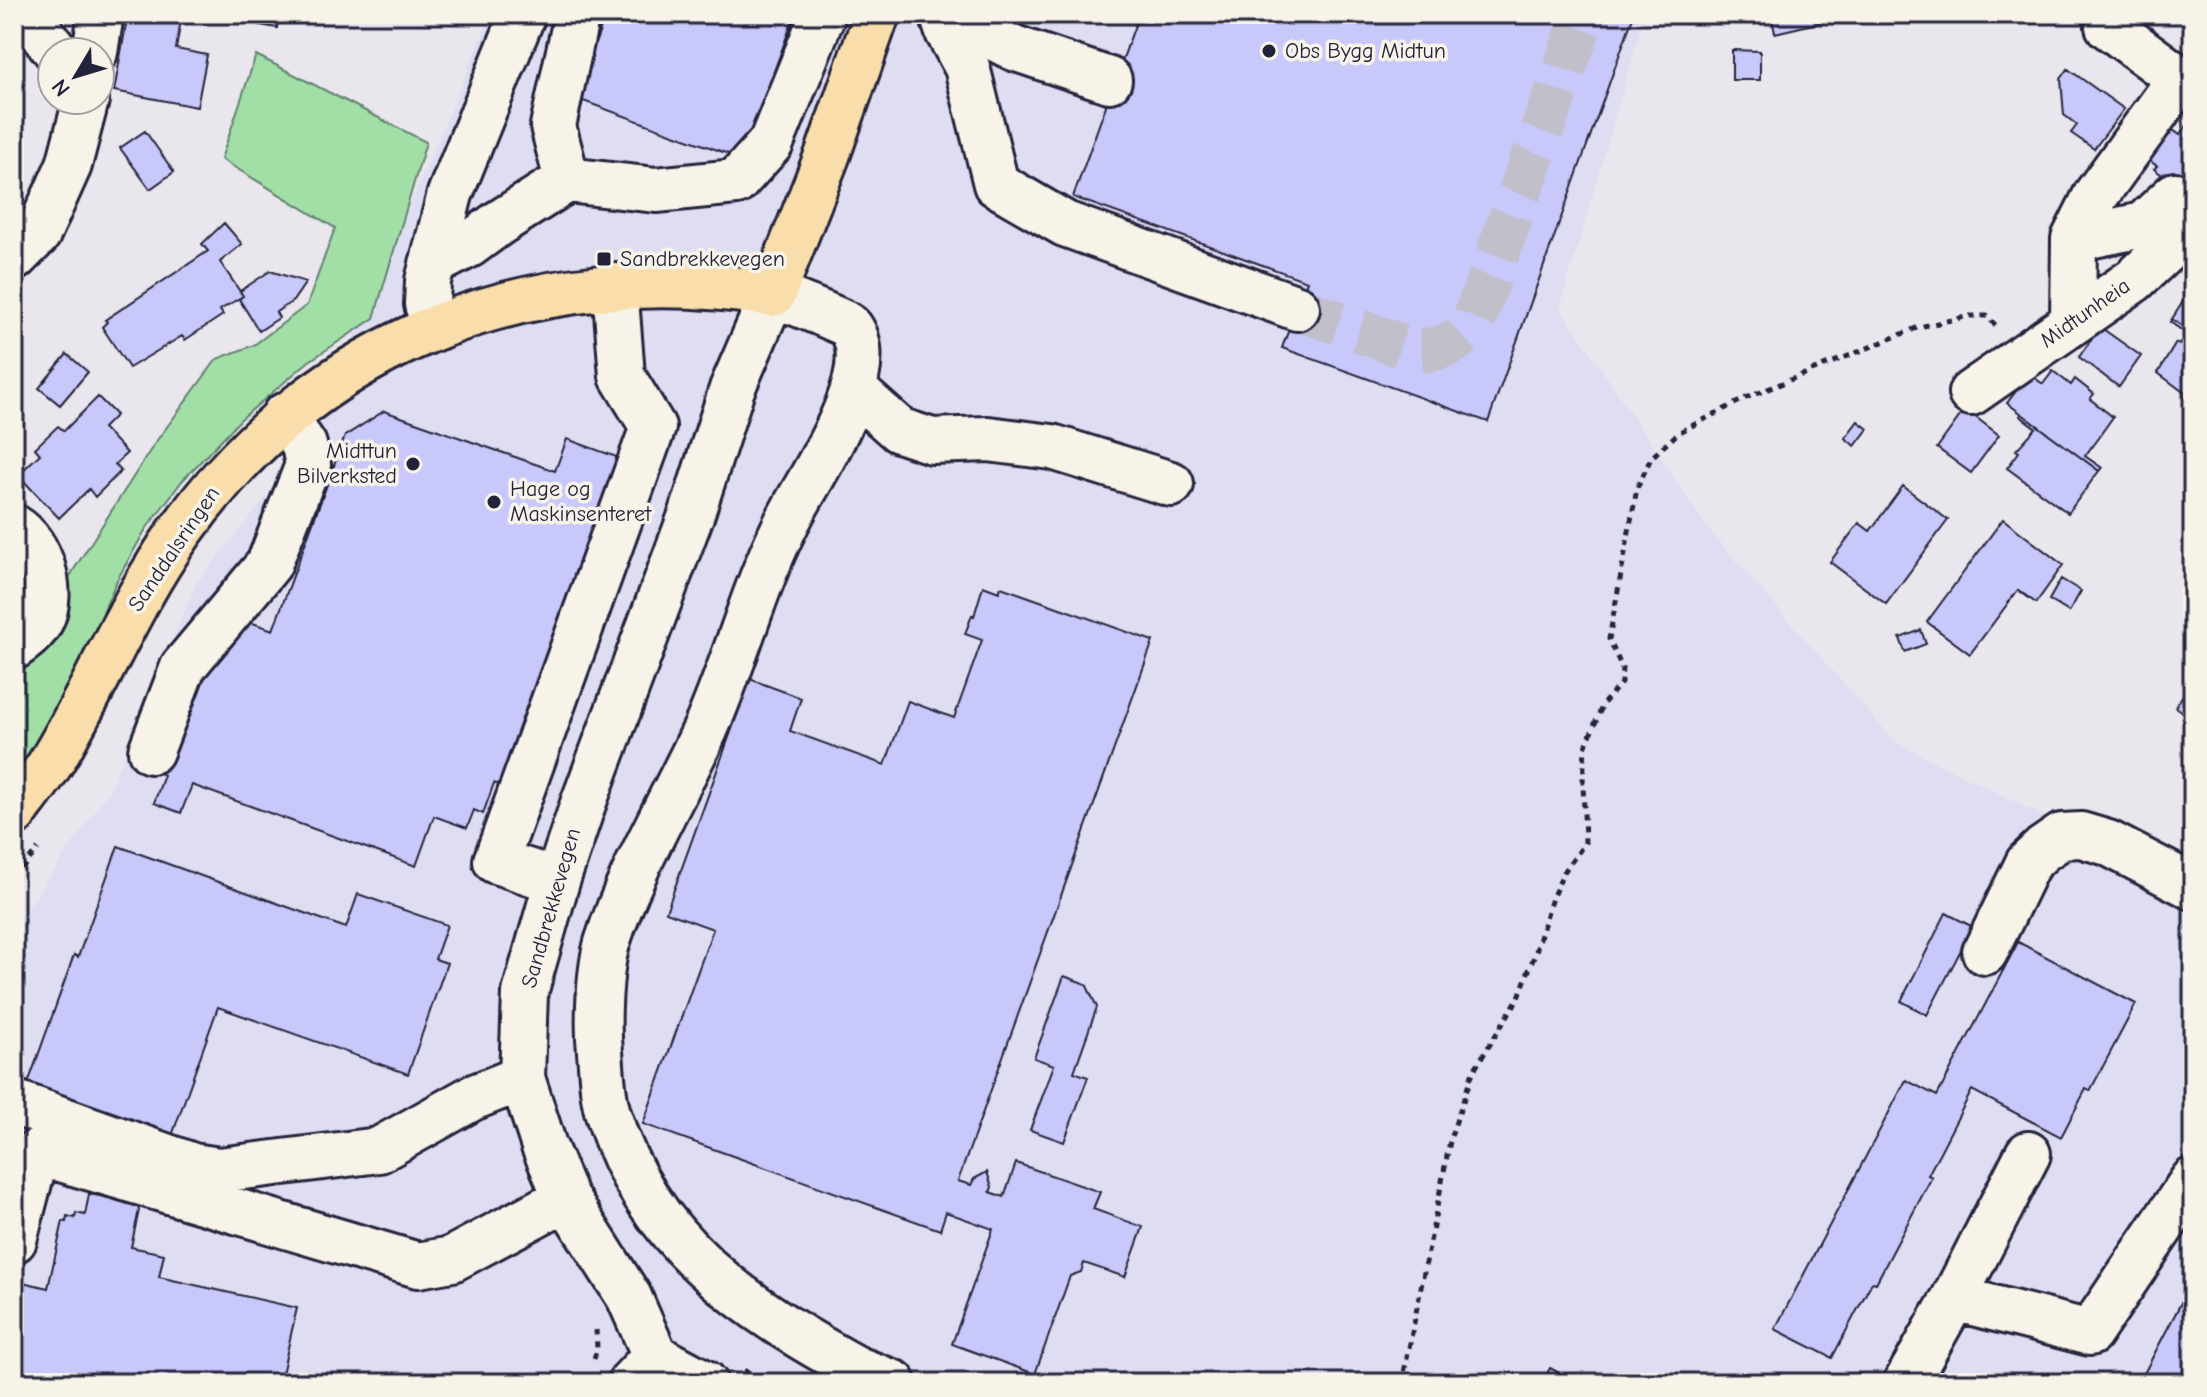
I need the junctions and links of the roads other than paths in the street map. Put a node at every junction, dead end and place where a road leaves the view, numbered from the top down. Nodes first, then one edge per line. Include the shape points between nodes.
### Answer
1 (20, 14) edge
2 (101, 14) edge
3 (523, 14) edge
4 (577, 14) edge
5 (823, 14) edge
6 (877, 14) edge
7 (945, 14) edge
8 (2108, 26) dead end
9 (44, 36) edge
10 (98, 36) edge
11 (1109, 80) dead end
12 (81, 116) edge
13 (567, 180) junction
14 (2184, 210) edge
15 (2074, 239) junction
16 (14, 258) edge
17 (432, 264) junction
18 (615, 286) junction
19 (773, 294) junction
20 (1297, 308) tunnel mouth
21 (2073, 322) junction
22 (434, 326) junction
23 (854, 390) junction
24 (1971, 393) dead end
25 (284, 416) junction
26 (1171, 484) dead end
27 (14, 527) edge
28 (14, 647) edge
29 (151, 751) dead end
30 (14, 813) edge
31 (557, 881) junction
32 (2193, 887) edge
33 (1985, 952) dead end
34 (522, 1078) junction
35 (16, 1103) edge
36 (2028, 1154) dead end
37 (2193, 1180) edge
38 (566, 1198) junction
39 (14, 1240) edge
40 (1954, 1298) junction
41 (625, 1369) edge
42 (868, 1378) edge
43 (705, 1383) edge
44 (1906, 1383) edge

1 - 9 street
2 - 10 street
3 - 17 street via 450,194
4 - 13 street via 553,126
5 - 13 street via 771,143 736,182 656,190
6 - 19 main road, Sandbrekkevegen
7 - 11 street via 1014,48
7 - 20 street via 948,32 967,67 996,184 1065,224
8 - 15 street via 2180,79 2096,195
12 - 16 street via 69,165 38,234
13 - 17 street
14 - 15 street via 2143,225
14 - 21 street, Midtunheia via 2134,280
15 - 21 street
17 - 22 street via 427,304
18 - 19 main road, Sanddalsringen via 724,286
18 - 22 main road, Sanddalsringen via 509,303
18 - 31 street via 622,376 653,427 496,861
19 - 23 street via 853,330
19 - 31 street, Sandbrekkevegen via 732,389
21 - 24 street, Midtunheia
22 - 25 main road, Sanddalsringen via 367,358
23 - 26 street via 899,430 932,441 988,439 1052,447
23 - 42 street via 772,551 713,712 612,929 598,1028 608,1115 627,1161 673,1233 723,1285
25 - 29 street via 304,445 308,465 303,479 269,564 183,667
25 - 30 main road, Sanddalsringen via 224,474 179,533 49,765
27 - 28 street via 31,545 47,583 42,619
31 - 34 street, Sandbrekkevegen via 525,993
32 - 33 street via 2108,843 2062,836 2028,863
34 - 35 street via 472,1098 379,1150 219,1170 193,1166
34 - 38 street, Sandbrekkevegen
36 - 40 street
37 - 40 street via 2090,1333
38 - 39 street via 452,1259 418,1265 37,1152
38 - 41 street, Sandbrekkevegen via 629,1297
40 - 44 street
41 - 43 street

